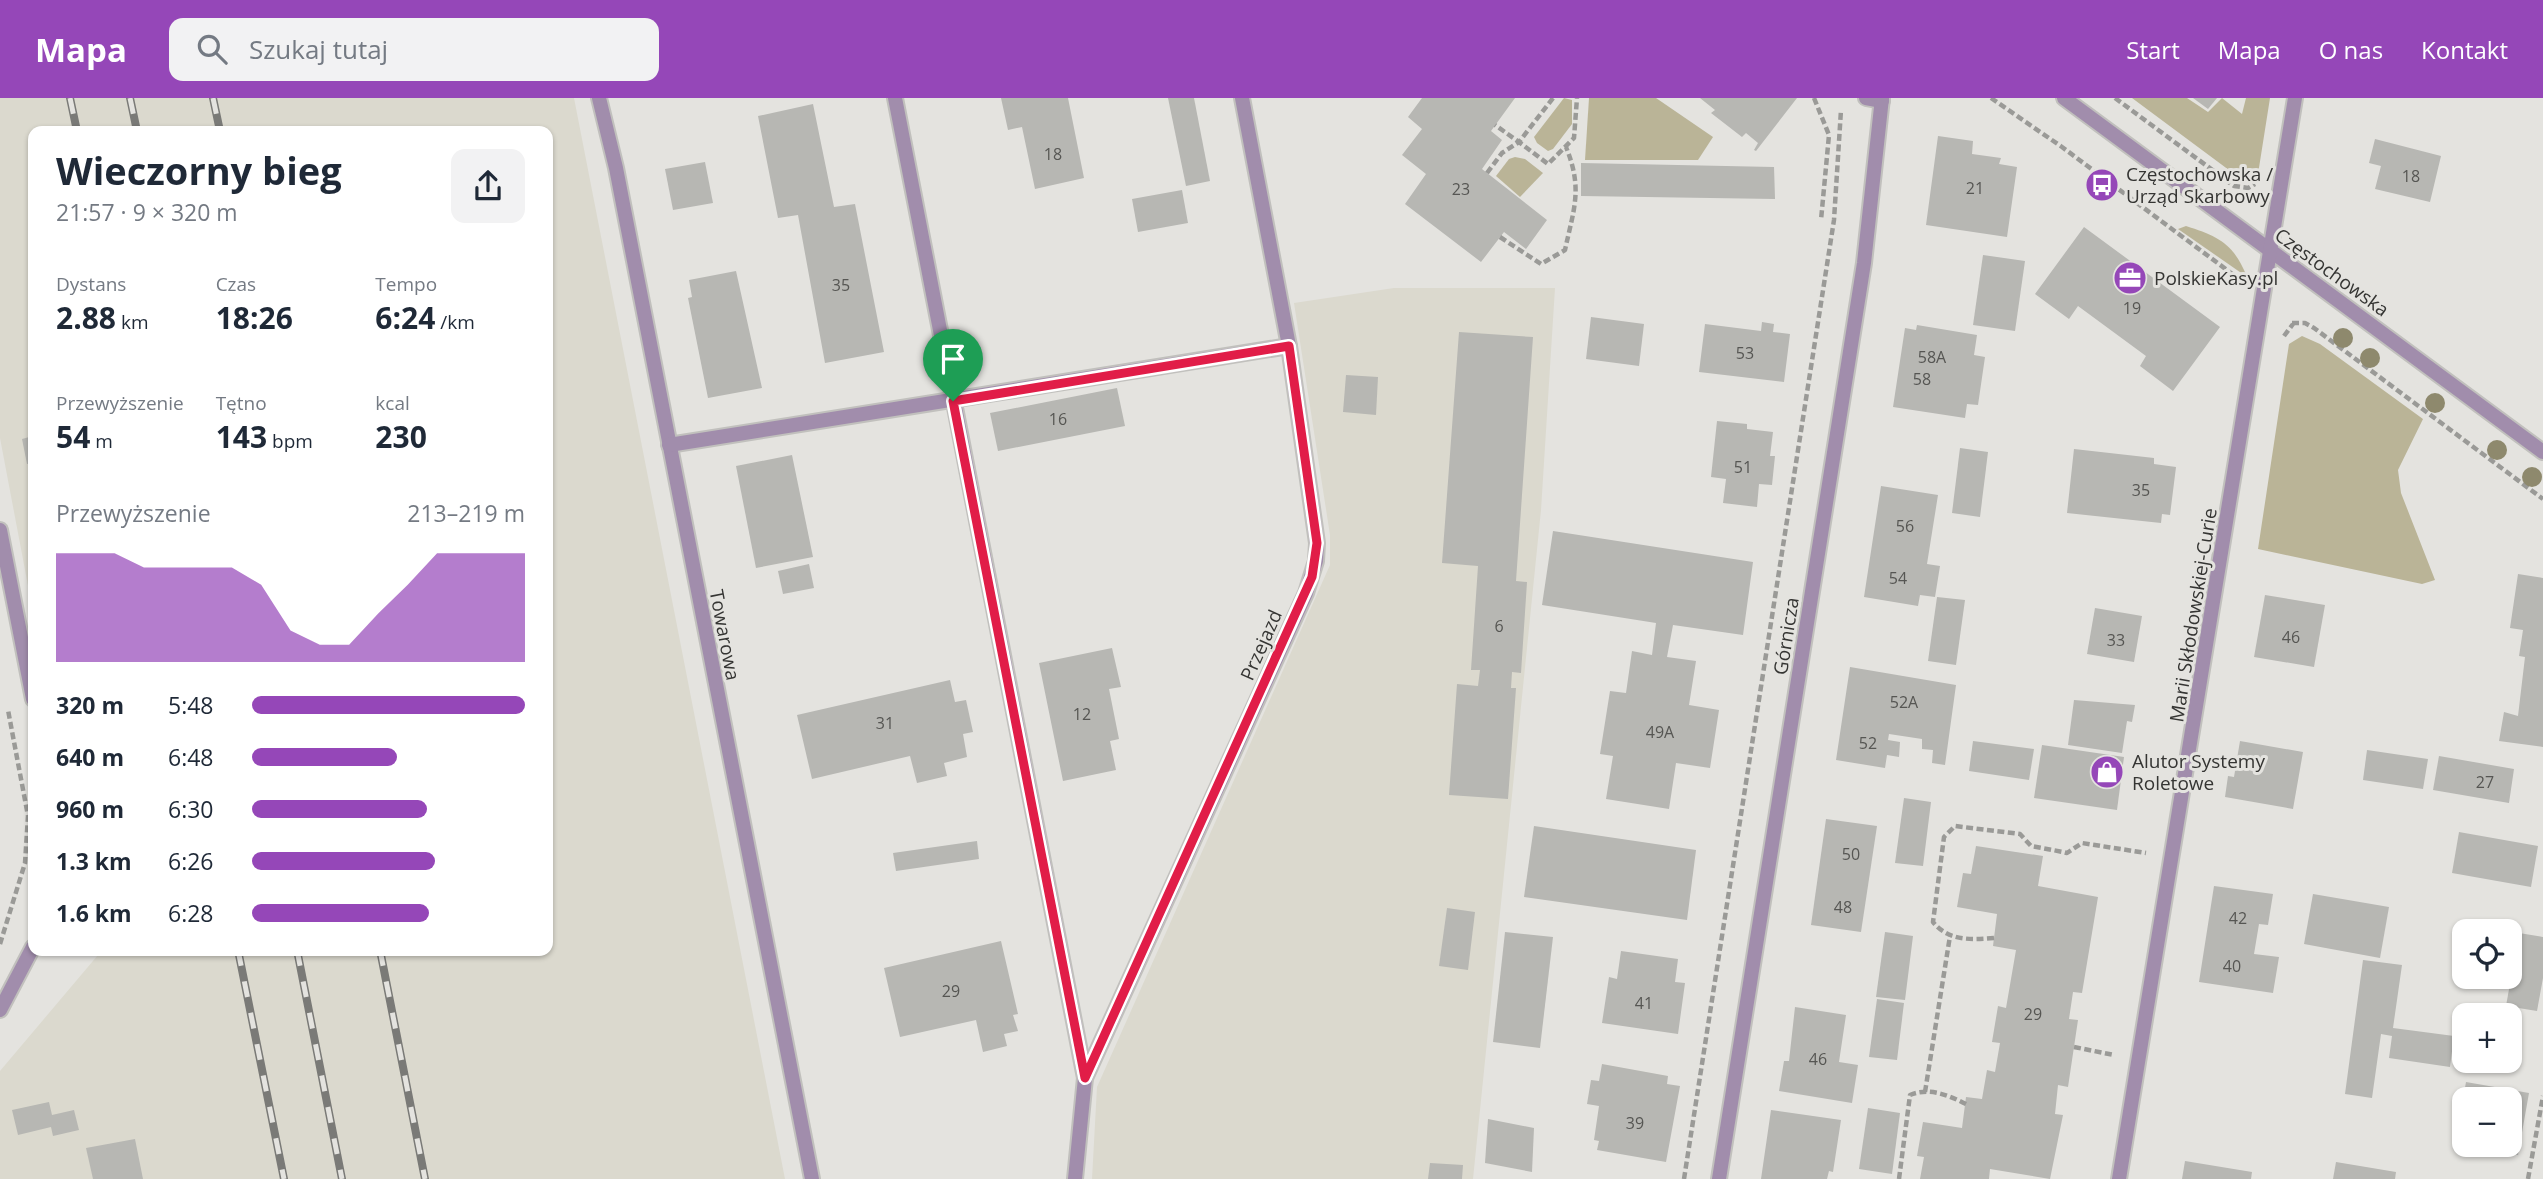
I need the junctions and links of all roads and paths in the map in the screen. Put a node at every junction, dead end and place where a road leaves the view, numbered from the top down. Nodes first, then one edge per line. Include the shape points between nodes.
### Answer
1 (599, 98) edge
2 (895, 98) edge
3 (1242, 98) edge
4 (1553, 98) edge
5 (1577, 98) edge
6 (1814, 98) edge
7 (1842, 98) edge
8 (1866, 98) edge
9 (1991, 98) edge
10 (2064, 98) edge
11 (2115, 98) edge
12 (2295, 98) edge
13 (1882, 100) edge
14 (1495, 125) dead end
15 (1519, 142) junction
16 (1566, 147) junction
17 (1487, 173) dead end
18 (2263, 185) dead end
19 (1821, 220) dead end
20 (1500, 237) dead end
21 (2272, 251) junction
22 (2245, 284) dead end
23 (2285, 319) dead end
24 (1289, 346) junction
25 (953, 401) junction
26 (669, 445) junction
27 (2543, 452) edge
28 (2543, 499) edge
29 (0, 530) edge
30 (28, 673) edge
31 (5, 697) dead end
32 (2141, 851) dead end
33 (1950, 936) junction
34 (1994, 938) dead end
35 (0, 944) edge
36 (28, 956) edge
37 (0, 1010) edge
38 (2074, 1047) dead end
39 (2114, 1055) dead end
40 (1085, 1078) junction
41 (1925, 1091) junction
42 (2543, 1096) edge
43 (1966, 1104) dead end
44 (812, 1179) edge
45 (1075, 1179) edge
46 (1684, 1179) edge
47 (1719, 1179) edge
48 (1899, 1179) edge
49 (2119, 1179) edge
50 (2528, 1179) edge

1 - 26 street, Towarowa
2 - 25 street
3 - 24 street, Przejazd
4 - 15 path
5 - 16 path via 1574,138
6 - 19 path via 1829,135
7 - 46 path via 1834,220
8 - 13 street
9 - 22 path
10 - 21 street, Częstochowska
11 - 18 path via 2234,186
12 - 21 street, Marii Skłodowskiej-Curie
13 - 47 street, Górnicza via 1864,263
14 - 15 path
15 - 16 path via 1548,164
15 - 17 path via 1502,153
16 - 20 path via 1575,170 1577,201 1565,250 1541,264
21 - 27 street, Częstochowska
21 - 49 street, Marii Skłodowskiej-Curie
23 - 28 path via 2314,328
24 - 25 street
24 - 40 street, Przejazd via 1317,543 1312,577
25 - 26 street
25 - 40 street
26 - 44 street, Towarowa
29 - 30 street
31 - 35 path via 28,816 25,863
32 - 33 path via 2082,842 2067,853 2034,847 2020,834 1955,826 1944,837 1933,919 1941,933
33 - 34 path
33 - 41 path
36 - 37 street
38 - 39 path
40 - 45 street, Przejazd
41 - 43 path
41 - 48 path via 1909,1098
42 - 50 path

